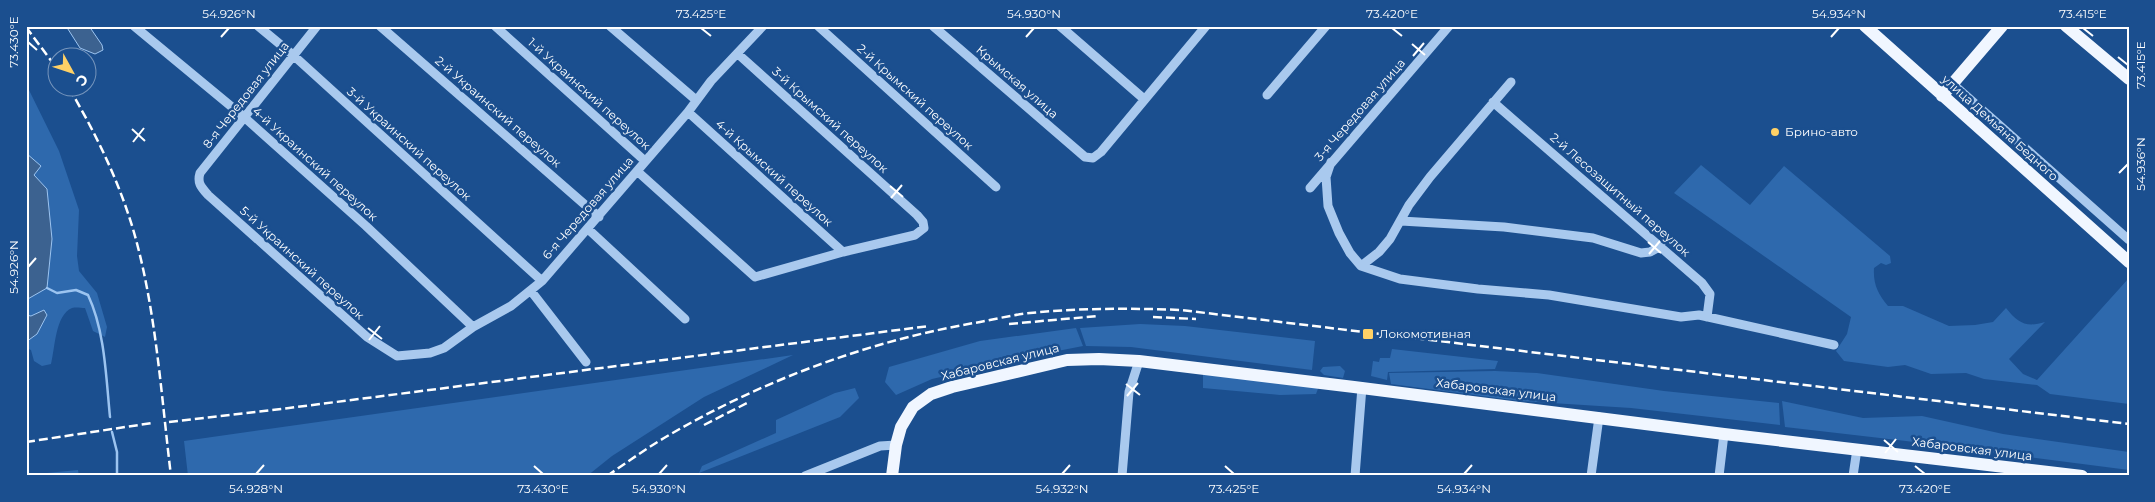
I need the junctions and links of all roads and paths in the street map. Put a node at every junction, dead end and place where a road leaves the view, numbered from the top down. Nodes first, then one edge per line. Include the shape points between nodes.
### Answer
1 (134, 26) edge
2 (258, 26) edge
3 (317, 26) edge
4 (380, 26) edge
5 (495, 26) edge
6 (610, 26) edge
7 (763, 26) edge
8 (818, 26) edge
9 (933, 26) edge
10 (1060, 26) edge
11 (1206, 26) edge
12 (1326, 26) edge
13 (1448, 26) edge
14 (1864, 26) edge
15 (2002, 26) edge
16 (2066, 26) edge
17 (738, 54) junction
18 (293, 55) junction
19 (2129, 79) edge
20 (1511, 82) dead end
21 (1953, 84) junction
22 (1267, 95) dead end
23 (1942, 96) junction
24 (1144, 99) junction
25 (696, 100) junction
26 (1494, 102) junction
27 (688, 112) junction
28 (244, 117) junction
29 (645, 161) junction
30 (1331, 162) junction
31 (637, 171) junction
32 (198, 180) joint
33 (996, 187) dead end
34 (1310, 188) dead end
35 (599, 217) junction
36 (1401, 221) junction
37 (588, 229) junction
38 (2129, 240) edge
39 (1662, 246) junction
40 (843, 252) junction
41 (2129, 262) edge
42 (1361, 266) junction
43 (542, 281) junction
44 (531, 291) junction
45 (1707, 317) junction
46 (685, 319) dead end
47 (473, 328) junction
48 (1834, 345) dead end
49 (397, 356) joint
50 (1139, 361) junction
51 (586, 362) dead end
52 (1362, 388) junction
53 (1599, 417) junction
54 (1724, 434) junction
55 (896, 445) junction
56 (1857, 449) junction
57 (805, 476) edge
58 (892, 476) edge
59 (1122, 476) edge
60 (1355, 476) edge
61 (1591, 476) edge
62 (1720, 476) edge
63 (1853, 476) edge
64 (2082, 476) edge

1 - 28 street, 4-й Украинский переулок
2 - 18 street, 3-й Украинский переулок
3 - 18 street, 8-я Чередовая улица
4 - 35 street, 2-й Украинский переулок
5 - 29 street, 1-й Украинский переулок
6 - 25 street
7 - 17 street, 6-я Чередовая улица
8 - 33 street, 2-й Крымский переулок
9 - 24 street, Крымская улица via 1085,157 1093,158 1101,152
10 - 24 street
11 - 24 street
12 - 22 street
13 - 30 street, 3-я Чередовая улица
14 - 23 main road, улица Демьяна Бедного
15 - 21 main road
16 - 19 main road
17 - 25 street, 6-я Чередовая улица
17 - 40 street, 3-й Крымский переулок via 923,222 924,228 915,235
18 - 28 street, 8-я Чередовая улица
18 - 43 street, 3-й Украинский переулок
20 - 26 street
21 - 23 main road
21 - 38 street, улица Демьяна Бедного
23 - 41 main road, улица Демьяна Бедного
25 - 27 street, 6-я Чередовая улица
26 - 36 street via 1430,177
26 - 39 street, 2-й Лесозащитный переулок
27 - 29 street, 6-я Чередовая улица
27 - 40 street, 4-й Крымский переулок
28 - 32 street, 8-я Чередовая улица via 200,173
28 - 47 street, 4-й Украинский переулок via 366,226
29 - 31 street, 6-я Чередовая улица
30 - 34 street, 3-я Чередовая улица
30 - 42 street via 1326,177 1328,206 1342,240
31 - 35 street, 6-я Чередовая улица
31 - 40 street via 755,277
32 - 49 street, 5-й Украинский переулок via 208,195 367,337
35 - 37 street, 6-я Чередовая улица
36 - 39 street via 1504,227 1593,238 1641,253
36 - 42 street via 1379,252
37 - 43 street, 6-я Чередовая улица
37 - 46 street
39 - 45 street, 2-й Лесозащитный переулок via 1710,294
42 - 45 street via 1400,279 1549,295 1681,317 1699,314
43 - 44 street, 6-я Чередовая улица
44 - 47 street, 6-я Чередовая улица
44 - 51 street
45 - 48 street
47 - 49 street, 6-я Чередовая улица via 444,348 430,353
50 - 52 main road, Хабаровская улица
50 - 55 main road, Хабаровская улица via 1067,360 931,394 913,407 901,426
50 - 59 street via 1129,392
52 - 53 main road, Хабаровская улица
52 - 60 street
53 - 54 main road, Хабаровская улица
53 - 61 street
54 - 56 main road, Хабаровская улица
54 - 62 street
55 - 57 street via 880,446
55 - 58 main road
56 - 63 street
56 - 64 main road, Хабаровская улица

